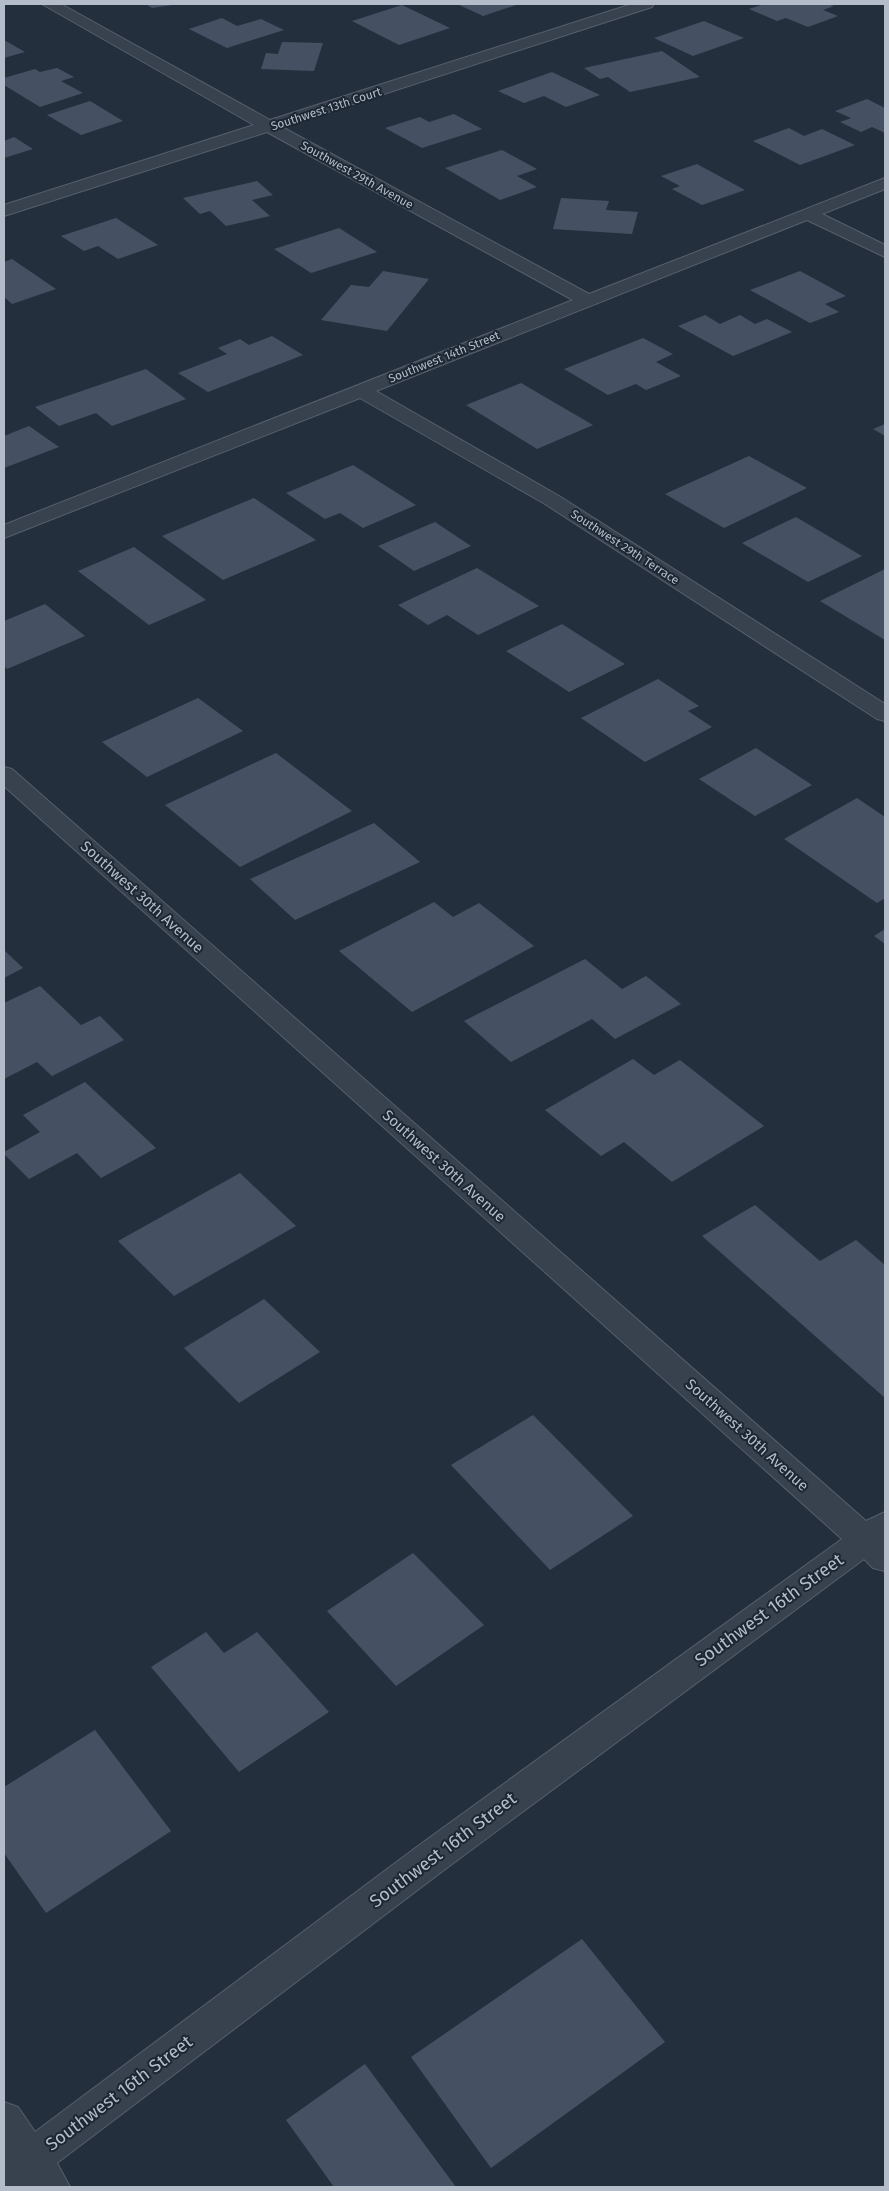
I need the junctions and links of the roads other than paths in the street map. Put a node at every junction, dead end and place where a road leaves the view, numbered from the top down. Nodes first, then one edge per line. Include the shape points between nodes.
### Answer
1 (50, 4) edge
2 (647, 4) edge
3 (270, 127) junction
4 (885, 183) edge
5 (4, 211) edge
6 (808, 214) junction
7 (885, 252) edge
8 (586, 300) junction
9 (360, 390) junction
10 (4, 532) edge
11 (885, 714) edge
12 (4, 774) edge
13 (879, 1541) edge
14 (4, 2121) edge
15 (28, 2175) edge

1 - 3 street, Southwest 29th Avenue
2 - 3 street, Southwest 13th Court
3 - 5 street, Southwest 13th Court
3 - 8 street, Southwest 29th Avenue
4 - 6 street, Southwest 14th Street
6 - 7 street
6 - 8 street, Southwest 14th Street
8 - 9 street, Southwest 14th Street
9 - 10 street, Southwest 14th Street
9 - 11 street, Southwest 29th Terrace via 552,500
12 - 13 street, Southwest 30th Avenue
13 - 15 street, Southwest 16th Street via 432,1858
14 - 15 street

